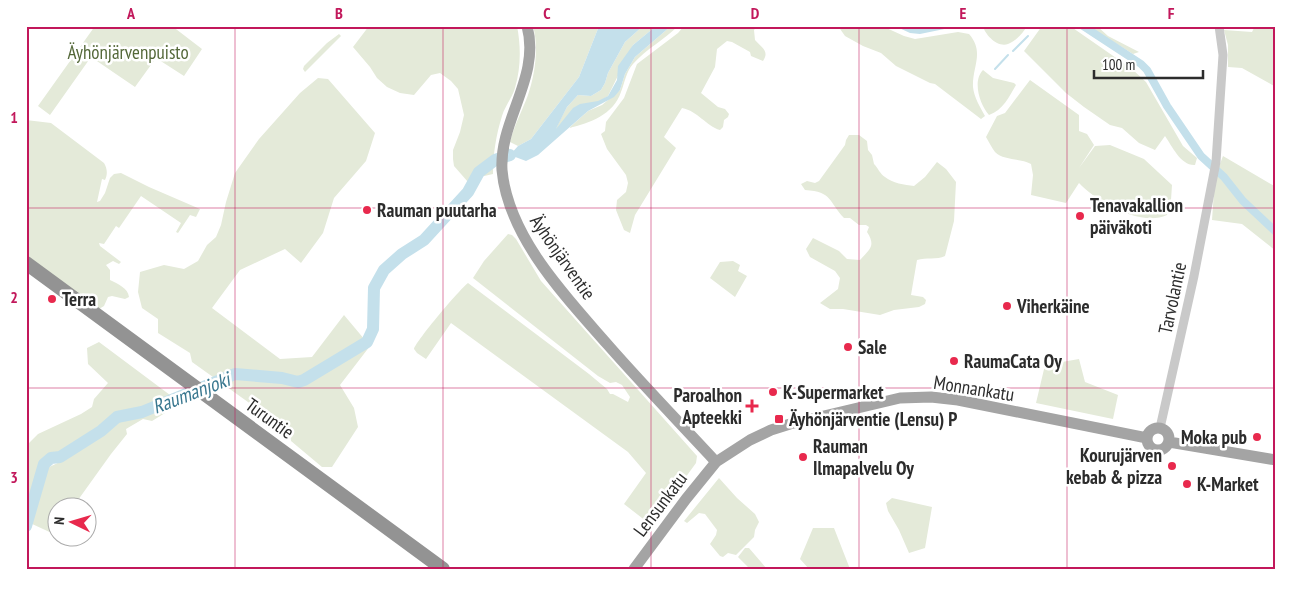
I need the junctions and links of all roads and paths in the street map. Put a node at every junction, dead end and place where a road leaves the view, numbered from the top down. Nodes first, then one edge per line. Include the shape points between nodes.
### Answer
1 (527, 26) edge
2 (1219, 26) edge
3 (26, 263) edge
4 (1160, 428) junction
5 (1147, 438) junction
6 (1169, 442) junction
7 (1276, 460) edge
8 (716, 462) junction
9 (444, 569) edge
10 (634, 569) edge

1 - 8 main road, Äyhönjärventie via 529,64 509,126 502,170 505,191 518,225 566,297
2 - 4 street, Tarvolantie via 1223,55 1216,162
3 - 9 highway, Turuntie
4 - 5 main road via 1153,429
4 - 6 main road via 1168,435
5 - 6 main road via 1147,444 1156,451 1165,449
5 - 8 main road, Monnankatu via 958,400 900,398 771,430
6 - 7 main road
8 - 10 main road, Lensunkatu

